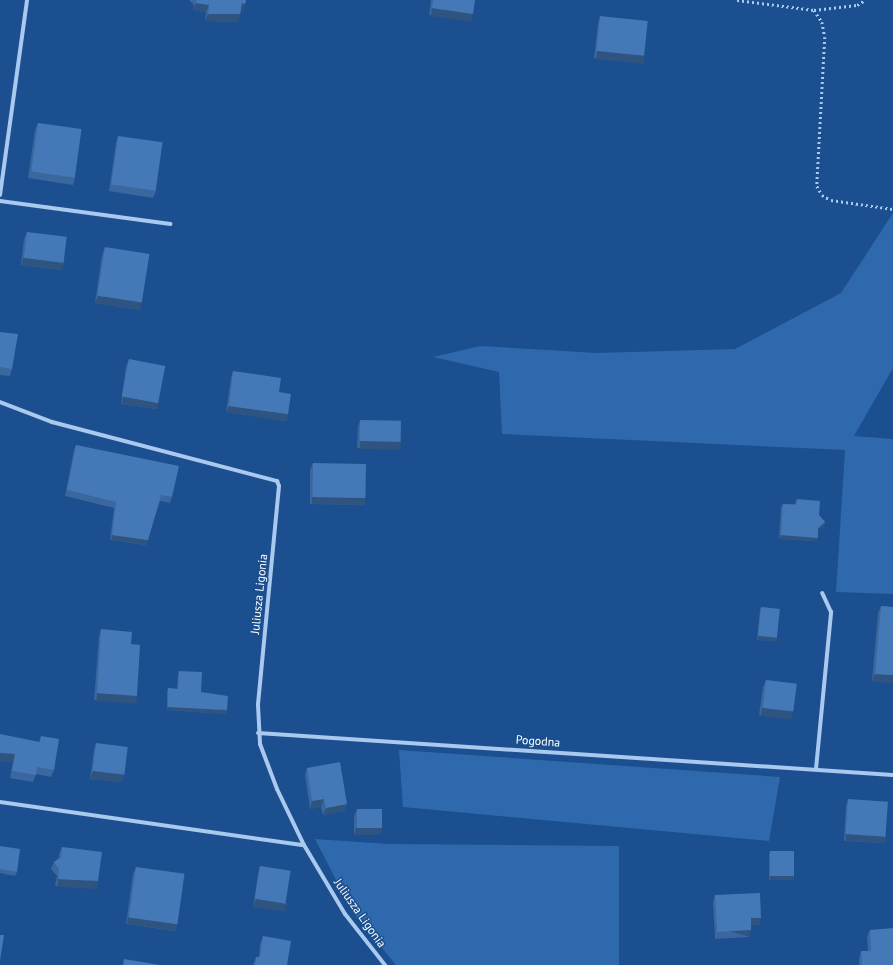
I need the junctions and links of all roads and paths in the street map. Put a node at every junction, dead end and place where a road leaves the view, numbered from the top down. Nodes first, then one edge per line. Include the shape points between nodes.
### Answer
1 (27, 0) edge
2 (737, 0) edge
3 (865, 0) edge
4 (814, 10) junction
5 (0, 195) edge
6 (0, 201) edge
7 (893, 209) edge
8 (170, 224) dead end
9 (0, 402) edge
10 (822, 593) dead end
11 (258, 733) junction
12 (816, 769) junction
13 (893, 775) edge
14 (0, 802) edge
15 (304, 845) junction
16 (384, 965) edge

1 - 5 street
2 - 4 path
3 - 4 path via 857,5
4 - 7 path via 822,22 824,37 817,186 822,195 831,200
6 - 8 street
9 - 11 street, Juliusza Ligonia via 52,422 277,481 280,486 259,698
10 - 12 street via 831,612
11 - 12 street, Pogodna
11 - 15 street, Juliusza Ligonia via 277,789
12 - 13 street, Pogodna
14 - 15 street
15 - 16 street, Juliusza Ligonia via 345,914

